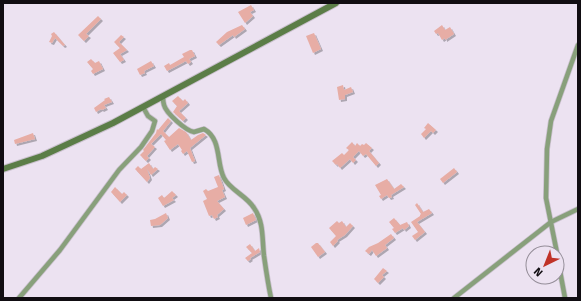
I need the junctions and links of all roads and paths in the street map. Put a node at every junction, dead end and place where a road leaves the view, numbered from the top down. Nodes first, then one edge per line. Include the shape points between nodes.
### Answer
1 (336, 3) edge
2 (578, 44) edge
3 (163, 96) junction
4 (143, 107) junction
5 (3, 169) edge
6 (578, 209) edge
7 (551, 222) junction
8 (555, 245) edge
9 (563, 285) edge
10 (19, 298) edge
11 (271, 298) edge
12 (454, 298) edge
13 (565, 298) edge

1 - 3 main road
2 - 7 street via 549,133 545,187
3 - 4 main road
3 - 11 street via 163,104 167,111 186,128 194,132 204,129 208,132 217,146 224,179 248,200 257,213 262,229
4 - 5 main road via 66,146
4 - 10 street via 155,124 150,135
6 - 7 street
7 - 8 street
7 - 12 street
9 - 13 street

